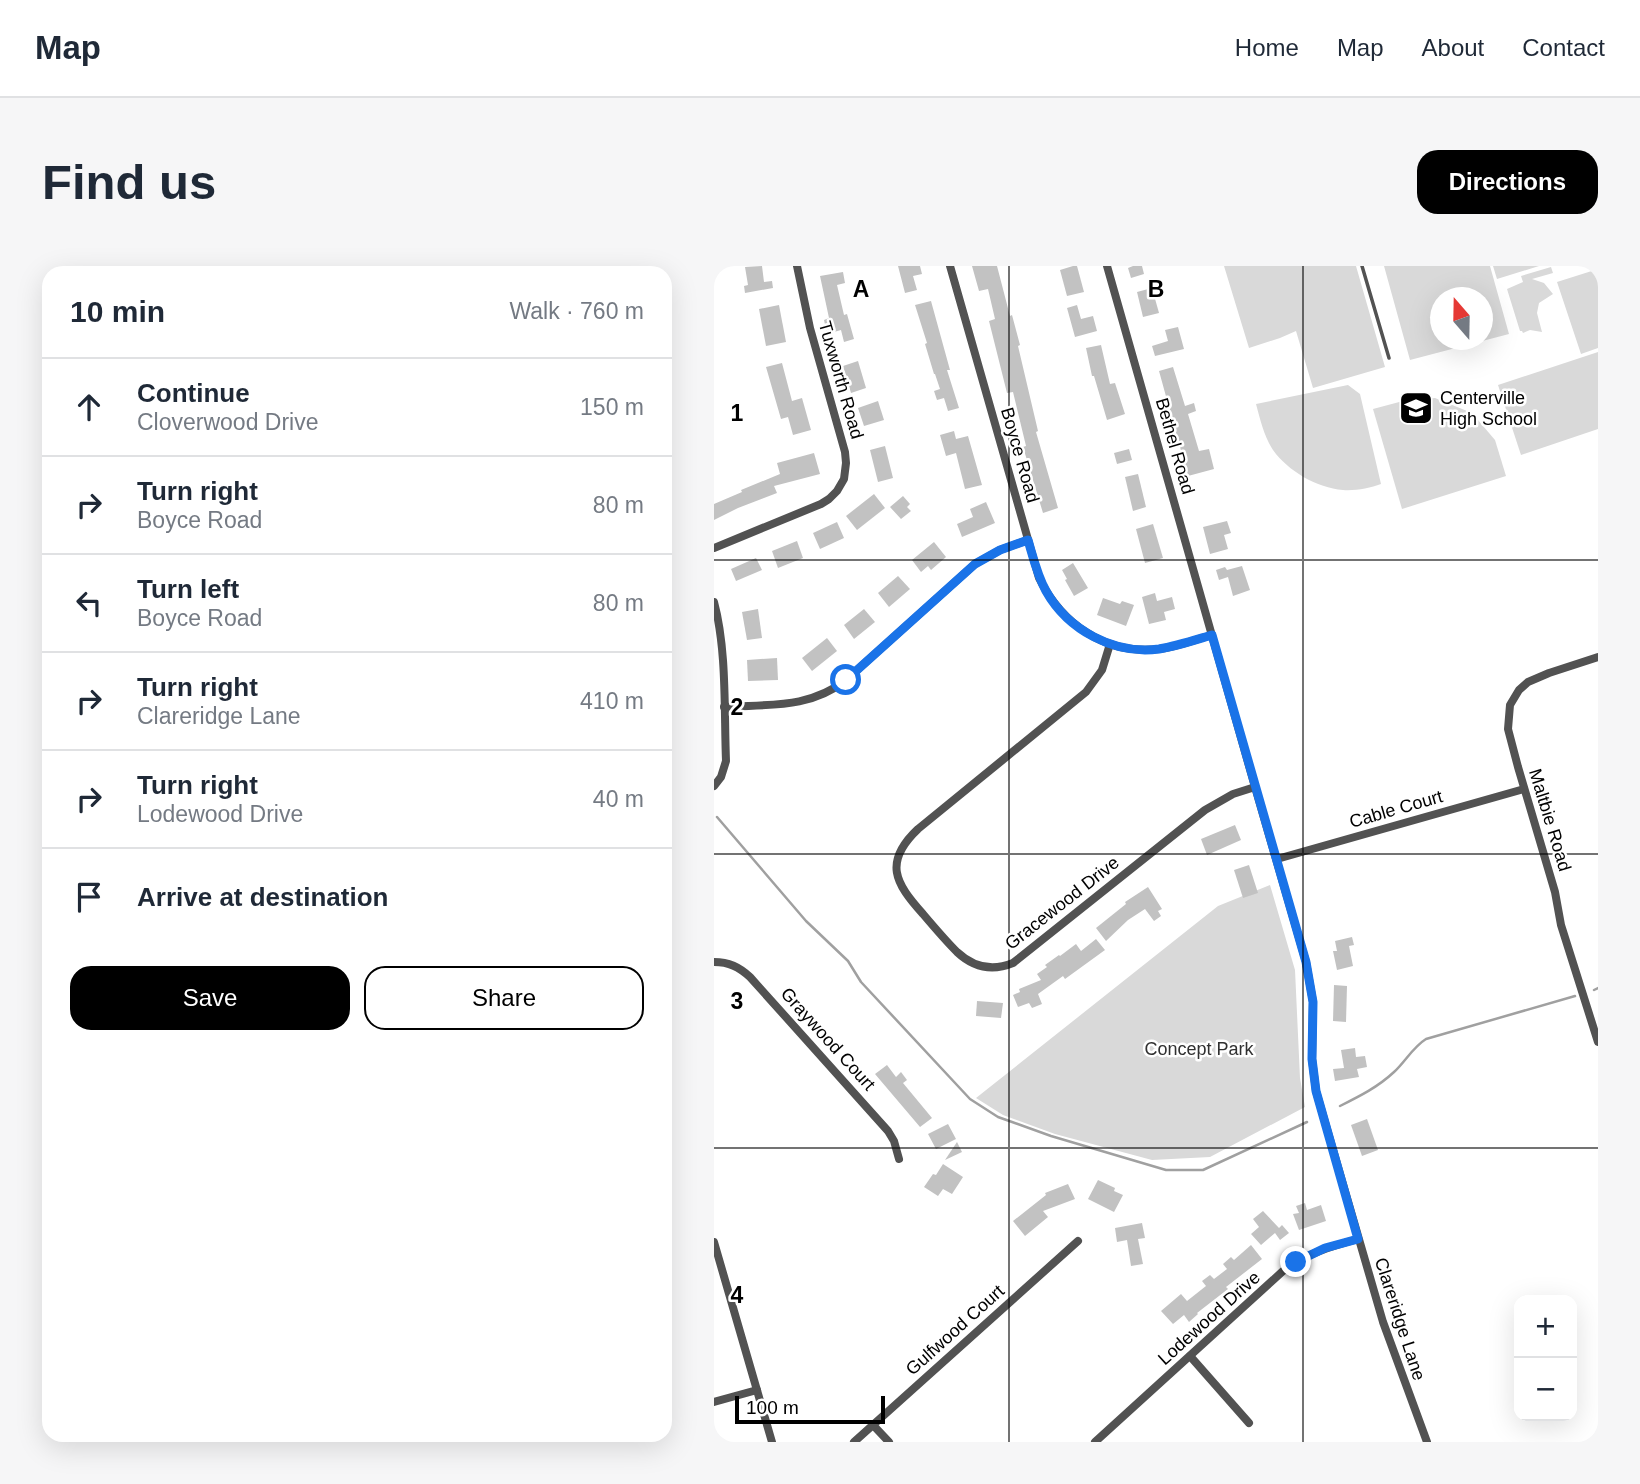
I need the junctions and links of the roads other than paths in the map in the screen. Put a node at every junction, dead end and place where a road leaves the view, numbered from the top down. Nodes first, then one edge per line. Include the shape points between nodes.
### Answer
1 (797, 266) edge
2 (950, 266) edge
3 (1107, 266) edge
4 (1362, 266) edge
5 (1389, 358) dead end
6 (1028, 540) junction
7 (714, 548) edge
8 (714, 602) edge
9 (1212, 635) junction
10 (1110, 644) junction
11 (1598, 657) edge
12 (724, 706) junction
13 (714, 786) edge
14 (1255, 787) junction
15 (1524, 789) junction
16 (1277, 859) junction
17 (714, 962) edge
18 (1598, 1042) edge
19 (898, 1159) dead end
20 (1358, 1239) junction
21 (1078, 1241) dead end
22 (714, 1242) edge
23 (1190, 1356) junction
24 (757, 1390) junction
25 (714, 1402) edge
26 (1249, 1423) dead end
27 (873, 1425) junction
28 (772, 1442) edge
29 (854, 1442) edge
30 (888, 1442) edge
31 (1095, 1442) edge
32 (1427, 1442) edge

1 - 7 street, Tuxworth Road via 845,452 844,479 821,504
2 - 6 street, Boyce Road
3 - 9 street, Bethel Road
4 - 5 lane
6 - 10 street, Boyce Road via 1040,578 1056,607 1078,628
6 - 12 street via 975,564 825,694 797,702
8 - 12 street
9 - 10 street, Boyce Road via 1160,649
9 - 14 street, Clareridge Lane
10 - 14 street, Gracewood Drive via 1102,670 1086,692 906,839 900,850 897,871 902,889 965,960 985,968 1013,963 1205,810
11 - 15 street, Maltbie Road via 1528,682 1514,697 1508,729
12 - 13 street via 726,761
14 - 16 street, Clareridge Lane
15 - 16 street, Cable Court
15 - 18 street, Maltbie Road
16 - 20 street, Clareridge Lane via 1311,984 1316,1091
17 - 19 street, Graywood Court via 728,963 750,977 888,1131
20 - 23 street, Lodewood Drive via 1325,1248 1283,1271
20 - 32 street, Clareridge Lane
21 - 27 street, Gulfwood Court
22 - 24 street
23 - 26 street
23 - 31 street, Lodewood Drive
24 - 25 street
24 - 28 street
27 - 29 street, Gulfwood Court
27 - 30 street

